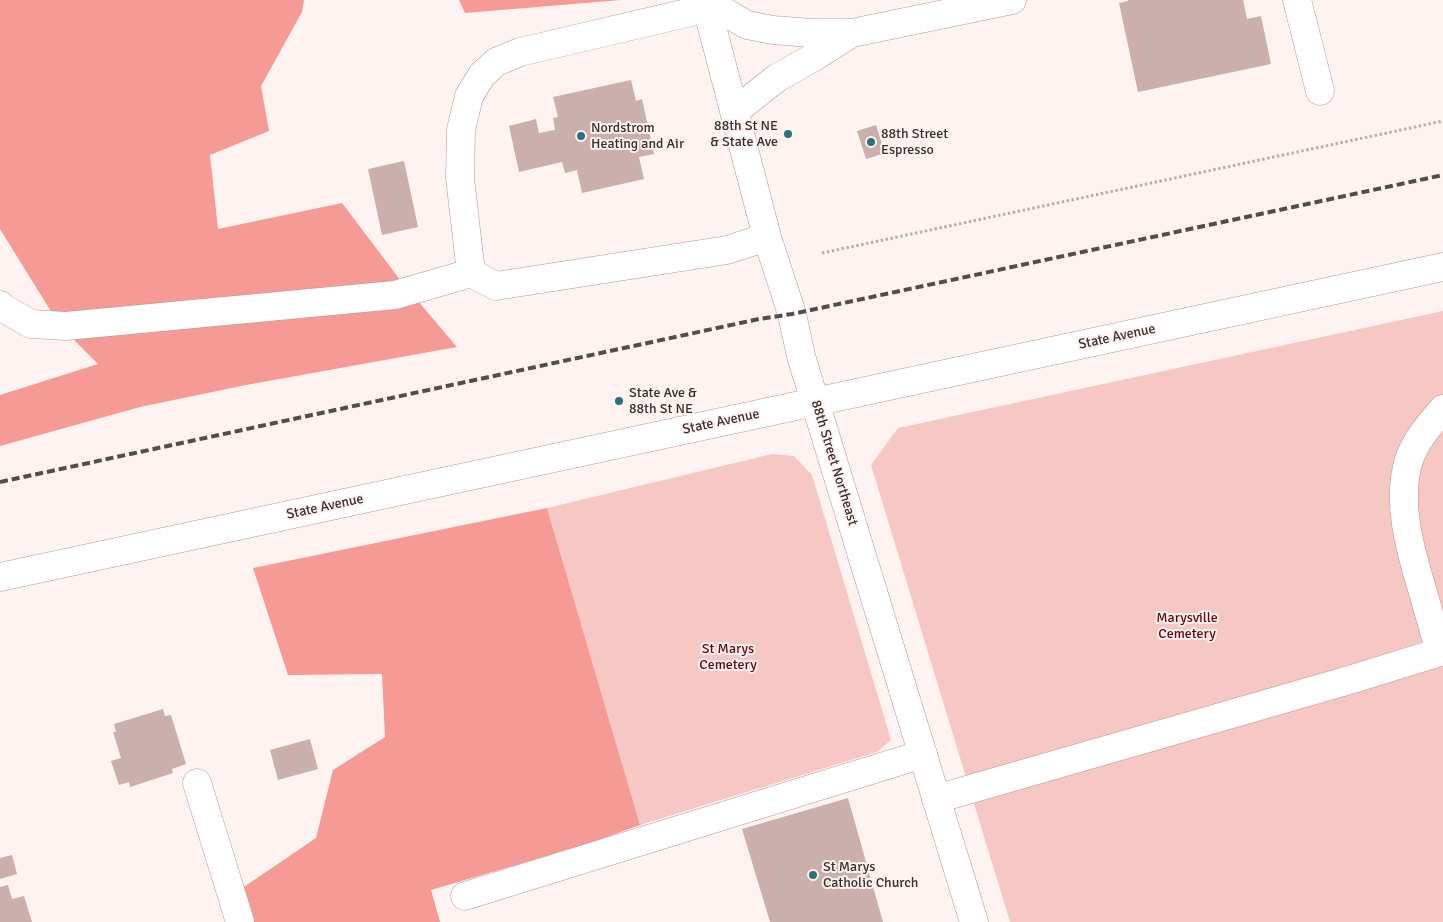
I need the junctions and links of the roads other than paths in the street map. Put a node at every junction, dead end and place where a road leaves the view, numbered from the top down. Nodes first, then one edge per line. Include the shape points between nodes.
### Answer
1 (1012, 0) edge
2 (1297, 0) edge
3 (707, 3) edge
4 (852, 33) junction
5 (1320, 91) dead end
6 (735, 111) junction
7 (767, 237) junction
8 (1443, 268) edge
9 (470, 273) junction
10 (0, 305) edge
11 (815, 402) junction
12 (1443, 409) edge
13 (0, 577) edge
14 (1441, 656) edge
15 (923, 754) junction
16 (196, 783) dead end
17 (936, 799) junction
18 (465, 896) dead end
19 (240, 922) edge
20 (974, 922) edge

1 - 4 main road
2 - 5 main road
3 - 4 main road via 747,25 811,33
3 - 6 main road, 88th Street Northeast
3 - 9 main road via 520,52 496,62 482,75 469,96 461,130 460,178
4 - 6 main road via 777,78
6 - 7 main road, 88th Street Northeast
7 - 9 main road via 727,250 496,286
7 - 11 main road, 88th Street Northeast
8 - 11 main road, State Avenue
9 - 10 main road via 395,295 66,326 31,324
11 - 13 main road, State Avenue
11 - 15 main road, 88th Street Northeast
12 - 14 main road via 1419,440 1409,460 1404,485 1408,542
14 - 17 main road
15 - 17 main road, 88th Street Northeast
15 - 18 main road
16 - 19 main road
17 - 20 main road, 88th Street Northeast

